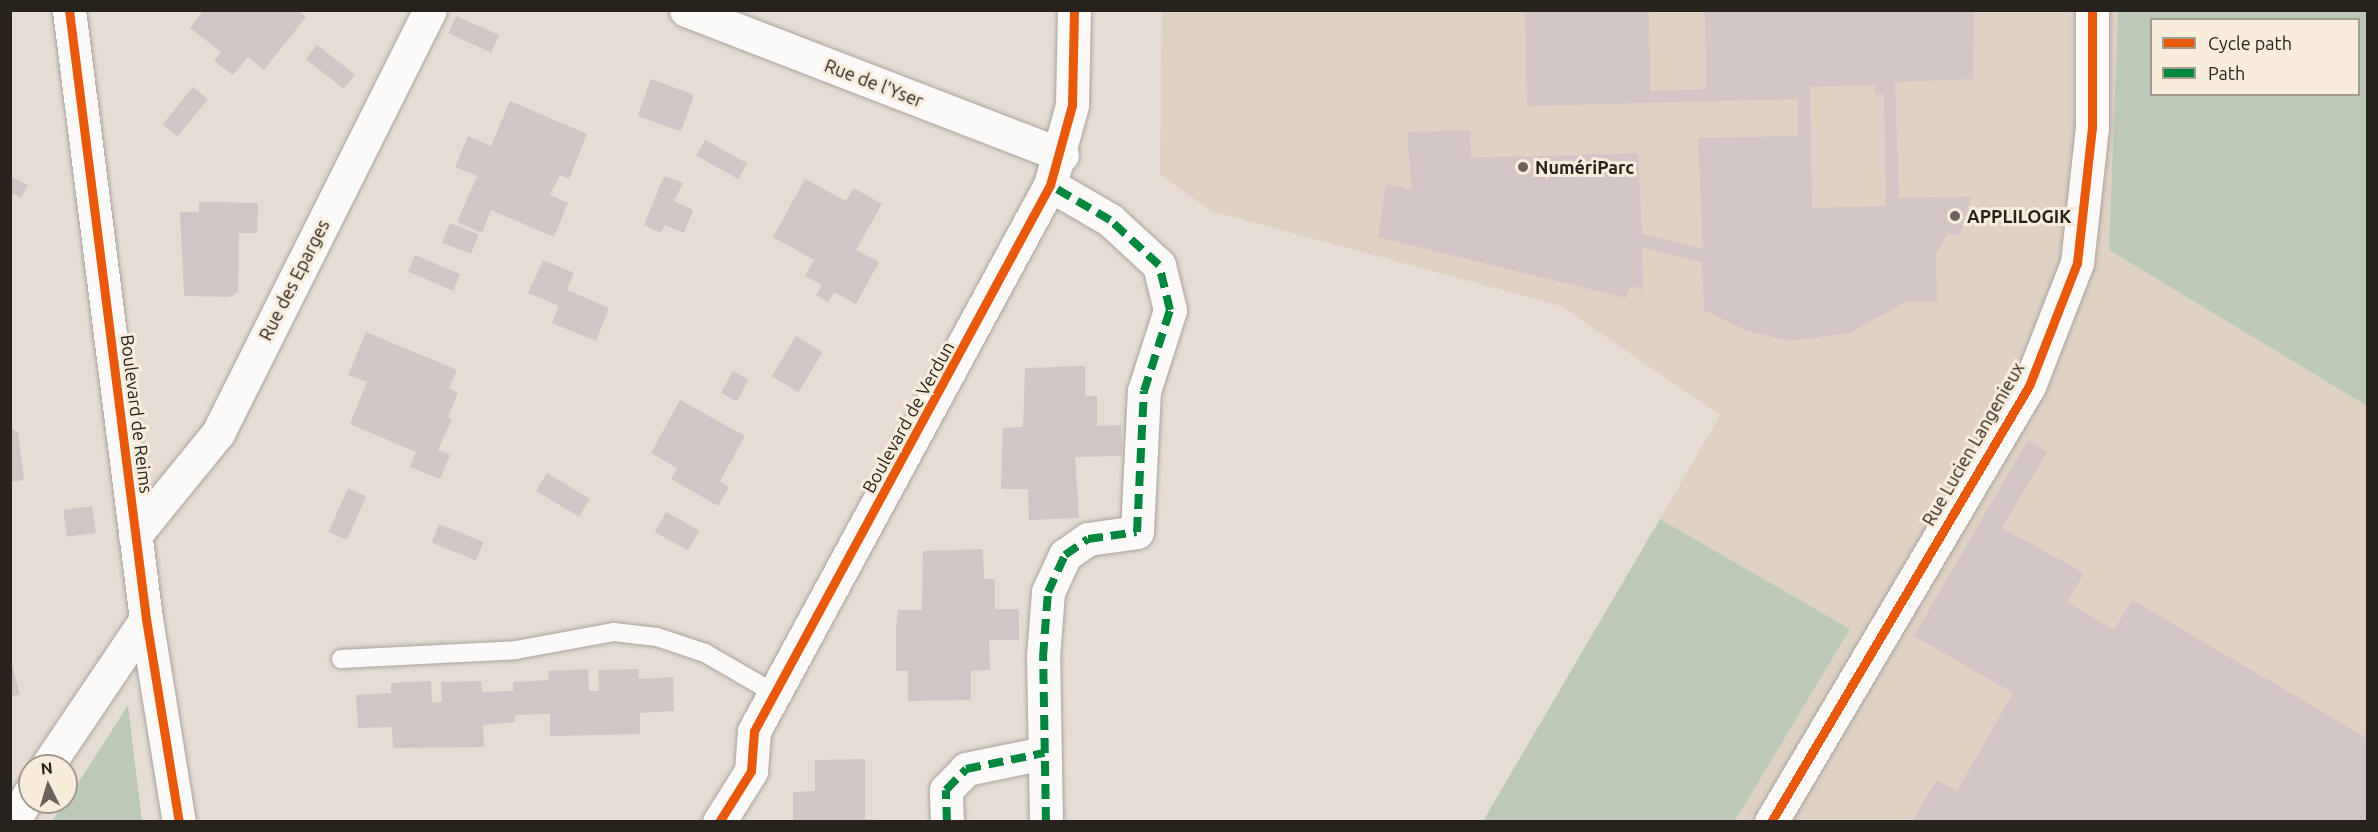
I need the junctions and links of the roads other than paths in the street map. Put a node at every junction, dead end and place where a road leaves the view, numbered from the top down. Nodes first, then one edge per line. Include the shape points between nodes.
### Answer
1 (69, 10) edge
2 (430, 10) edge
3 (686, 10) edge
4 (1074, 10) edge
5 (2092, 10) edge
6 (1062, 155) junction
7 (1050, 185) junction
8 (135, 535) junction
9 (146, 618) junction
10 (341, 659) dead end
11 (774, 693) junction
12 (1044, 753) junction
13 (55, 754) edge
14 (179, 822) edge
15 (719, 822) edge
16 (947, 822) edge
17 (1046, 822) edge
18 (1771, 822) edge

1 - 8 street, Boulevard de Reims
2 - 8 street, Rue des Eparges via 218,433
3 - 6 street, Rue de l'Yser
4 - 6 street, Boulevard de Verdun via 1072,105
5 - 18 street, Rue Lucien Langenieux via 2092,128 2078,262 2029,386
6 - 7 street, Boulevard de Verdun
7 - 11 street, Boulevard de Verdun
7 - 12 street via 1110,220 1159,265 1170,310 1144,391 1137,532 1088,539 1065,555 1048,592
8 - 9 street, Boulevard de Reims
9 - 13 street
9 - 14 street, Boulevard de Reims
10 - 11 lane via 516,650 614,632 657,637 705,653
11 - 15 street, Boulevard de Verdun via 754,731 751,771
12 - 16 street via 966,769 946,790
12 - 17 street

